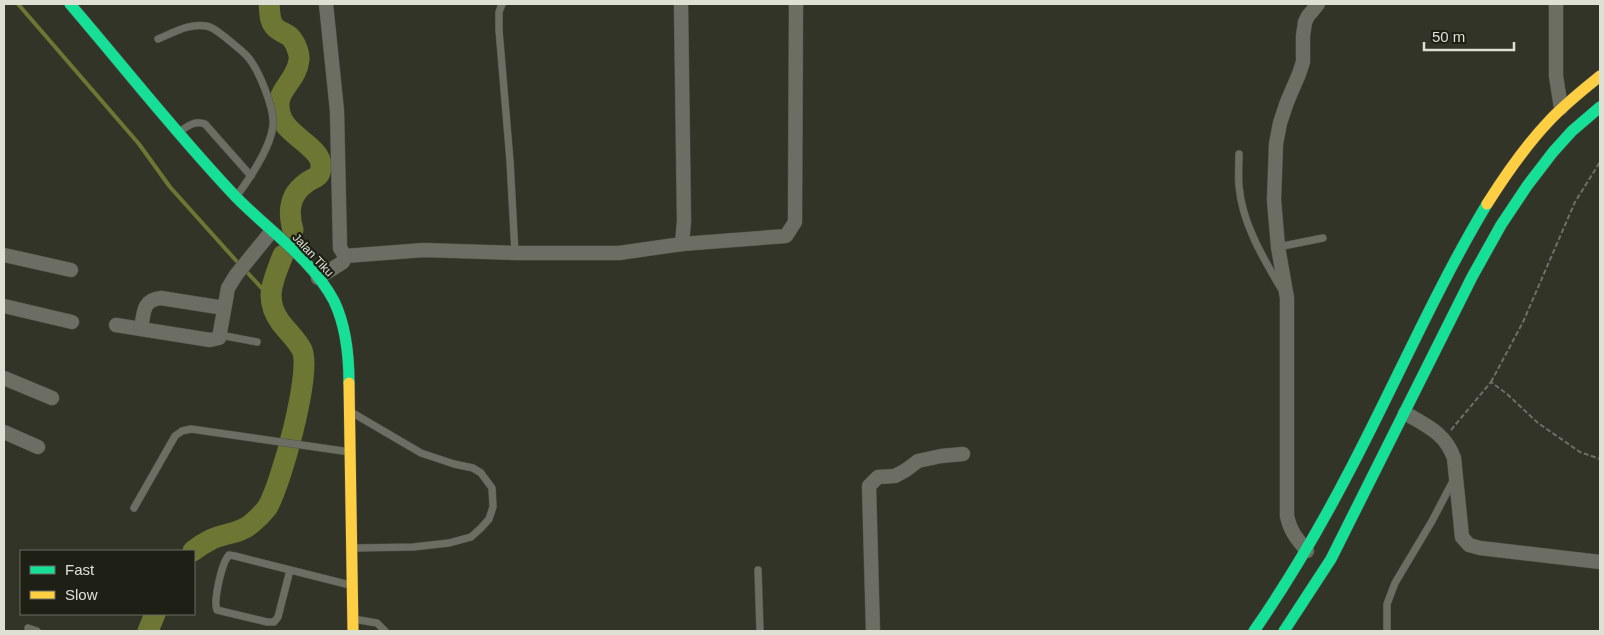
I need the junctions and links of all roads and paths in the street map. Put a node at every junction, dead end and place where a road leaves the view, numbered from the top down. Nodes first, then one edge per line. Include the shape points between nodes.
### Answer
1 (70, 4) edge
2 (326, 4) edge
3 (502, 4) edge
4 (681, 4) edge
5 (796, 4) edge
6 (1318, 4) edge
7 (1556, 4) edge
8 (158, 39) dead end
9 (1600, 76) edge
10 (1600, 107) edge
11 (1561, 108) junction
12 (179, 132) junction
13 (1238, 154) dead end
14 (1600, 162) edge
15 (251, 176) junction
16 (236, 197) junction
17 (271, 232) junction
18 (1323, 238) dead end
19 (682, 244) junction
20 (1278, 247) junction
21 (515, 253) junction
22 (4, 255) edge
23 (345, 256) junction
24 (71, 270) dead end
25 (318, 278) junction
26 (1287, 298) junction
27 (4, 306) edge
28 (224, 308) junction
29 (72, 322) dead end
30 (116, 325) dead end
31 (141, 329) junction
32 (220, 335) junction
33 (258, 342) dead end
34 (4, 378) edge
35 (1491, 382) junction
36 (52, 398) dead end
37 (351, 412) junction
38 (1405, 413) junction
39 (4, 432) edge
40 (1443, 440) junction
41 (38, 447) dead end
42 (351, 452) junction
43 (962, 454) dead end
44 (1600, 459) edge
45 (1456, 475) junction
46 (134, 508) dead end
47 (353, 548) junction
48 (1307, 550) junction
49 (1600, 562) edge
50 (290, 570) junction
51 (758, 570) dead end
52 (353, 586) junction
53 (353, 625) edge
54 (28, 628) dead end
55 (37, 631) edge
56 (385, 631) edge
57 (760, 631) edge
58 (873, 631) edge
59 (1254, 631) edge
60 (1284, 631) edge
61 (1387, 631) edge

1 - 12 main road, Jalan Tiku
2 - 23 street via 337,112 340,248
3 - 21 lane via 499,30
4 - 19 street
5 - 19 street via 796,222 786,236
6 - 20 street via 1305,22 1303,62 1284,109 1276,144 1274,200
7 - 11 street via 1556,76
8 - 15 lane via 190,26 207,26 247,56 254,66 273,113 274,124
9 - 11 main road
10 - 38 main road via 1553,152 1501,225
11 - 48 main road via 1536,135 1479,214
12 - 15 lane via 194,123 205,124
12 - 16 main road, Jalan Tiku
13 - 26 lane via 1239,187 1247,222
14 - 35 path via 1575,202 1522,322
15 - 16 lane
16 - 17 main road, Jalan Tiku
17 - 25 main road, Jalan Tiku
17 - 28 street via 236,275 228,288
18 - 20 lane
19 - 21 street via 619,253
20 - 26 street
21 - 23 street via 424,250
22 - 24 street
23 - 25 street via 344,262
25 - 37 main road, Jalan Tiku via 339,313 346,335
26 - 48 street via 1287,516 1295,537
27 - 29 street
28 - 31 street via 153,299 144,310
28 - 32 street
30 - 31 street
31 - 32 street via 210,340 216,340
32 - 33 lane
34 - 36 street
35 - 40 path
35 - 44 path via 1538,423 1580,452
37 - 42 main road, Jalan Tiku
37 - 47 lane via 421,453 482,473 492,488 493,507 489,519 471,537 413,547
38 - 40 street via 1437,432
38 - 60 main road via 1331,560
39 - 41 street
40 - 45 street via 1450,447
42 - 46 lane via 191,429 182,431 175,436
42 - 47 main road, Jalan Tiku
43 - 58 street via 918,461 895,476 878,477 869,486
45 - 49 street via 1462,537 1469,545
45 - 61 lane via 1395,582 1387,604
47 - 52 main road, Jalan Tiku
48 - 59 main road
50 - 50 lane via 229,555 215,607 221,612 274,622
50 - 52 lane
51 - 57 lane
52 - 53 main road, Jalan Tiku
53 - 56 lane via 377,623
54 - 55 lane

